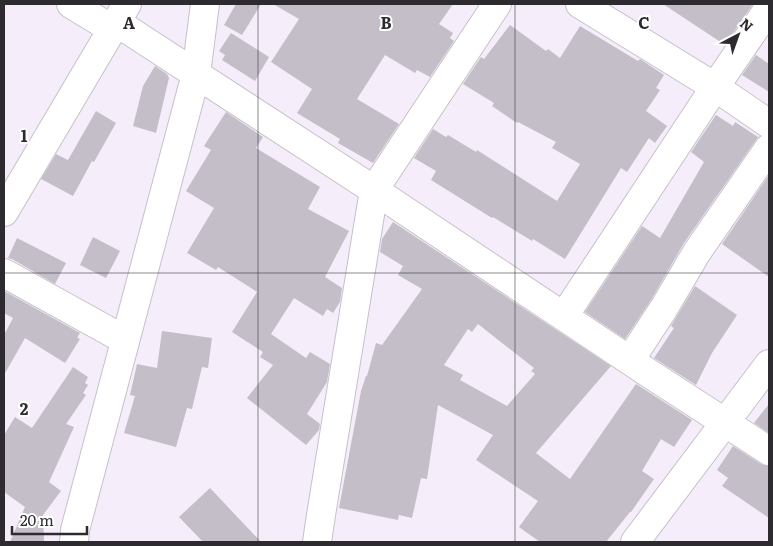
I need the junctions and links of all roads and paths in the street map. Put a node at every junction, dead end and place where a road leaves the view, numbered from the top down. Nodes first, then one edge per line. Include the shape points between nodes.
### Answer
1 (71, 4) edge
2 (205, 4) edge
3 (496, 4) edge
4 (580, 4) edge
5 (769, 8) edge
6 (118, 18) edge
7 (196, 74) junction
8 (715, 88) junction
9 (769, 124) edge
10 (769, 148) edge
11 (374, 190) junction
12 (4, 212) edge
13 (4, 273) edge
14 (564, 316) junction
15 (125, 340) junction
16 (630, 360) junction
17 (769, 364) edge
18 (725, 423) junction
19 (769, 451) edge
20 (74, 542) edge
21 (317, 542) edge
22 (635, 542) edge

1 - 6 street
2 - 7 street
3 - 11 street
4 - 8 street
5 - 8 street
6 - 7 street
6 - 12 street
7 - 11 street
7 - 15 street
8 - 9 street
8 - 14 street
10 - 16 street via 697,252
11 - 14 street
11 - 21 street
13 - 15 street
14 - 16 street
15 - 20 street
16 - 18 street
17 - 18 street
18 - 19 street
18 - 22 street

